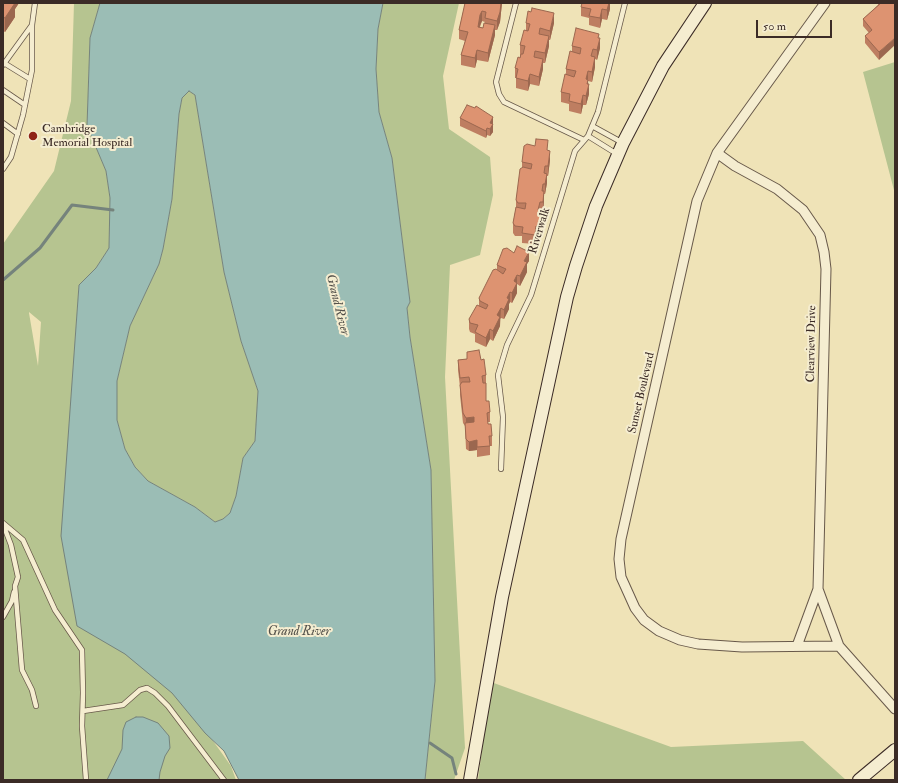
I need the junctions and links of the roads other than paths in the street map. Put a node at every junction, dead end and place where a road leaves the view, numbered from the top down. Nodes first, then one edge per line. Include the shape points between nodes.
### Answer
1 (35, 3) edge
2 (516, 3) edge
3 (625, 3) edge
4 (705, 3) edge
5 (825, 3) edge
6 (32, 25) junction
7 (4, 64) edge
8 (30, 79) junction
9 (3, 90) edge
10 (25, 105) junction
11 (3, 123) edge
12 (592, 126) junction
13 (18, 134) junction
14 (588, 136) junction
15 (584, 140) junction
16 (623, 143) junction
17 (717, 153) junction
18 (617, 154) junction
19 (3, 158) edge
20 (8, 162) junction
21 (3, 169) edge
22 (501, 469) dead end
23 (3, 523) edge
24 (15, 586) junction
25 (818, 589) junction
26 (3, 618) edge
27 (797, 646) junction
28 (839, 646) junction
29 (36, 706) dead end
30 (895, 709) edge
31 (83, 711) junction
32 (895, 750) edge
33 (86, 780) edge
34 (224, 780) edge
35 (470, 780) edge
36 (859, 780) edge

1 - 6 lane
2 - 15 lane via 496,82 499,94 504,102
3 - 12 lane, Riverwalk via 598,112
4 - 16 main road via 663,66
5 - 17 street, Sunset Boulevard
6 - 7 lane
6 - 8 lane
7 - 8 lane
8 - 10 lane
9 - 10 lane
10 - 13 lane
11 - 13 lane
12 - 14 lane, Riverwalk
12 - 16 lane
13 - 20 lane
14 - 15 lane, Riverwalk
14 - 18 lane
15 - 22 lane, Riverwalk via 575,151 531,295 507,345 498,375 503,417
16 - 18 main road
17 - 25 street, Clearview Drive via 777,189 803,210 820,235 824,252 826,269
17 - 27 street, Sunset Boulevard via 696,201 621,539 621,577 629,597 644,620 659,632 680,640 706,645
18 - 35 main road via 596,206 567,297 502,597
19 - 20 lane
20 - 21 lane
23 - 24 lane via 18,577
23 - 31 lane via 23,540 55,610 82,650
24 - 26 lane via 12,601
24 - 29 lane via 22,670 32,690
25 - 27 street, Clearview Drive
25 - 28 street, Clearview Drive
27 - 28 street, Sunset Boulevard
28 - 30 street, Clearview Drive
31 - 33 lane
31 - 34 lane via 123,705 140,690 147,688 168,706
32 - 36 main road

